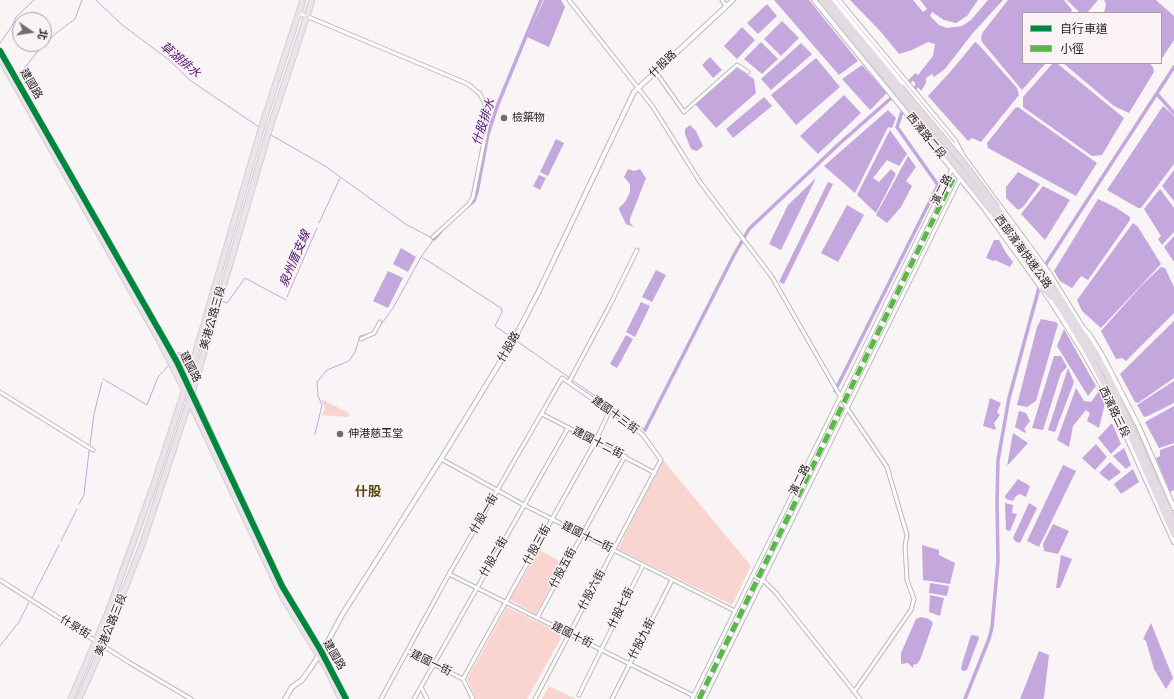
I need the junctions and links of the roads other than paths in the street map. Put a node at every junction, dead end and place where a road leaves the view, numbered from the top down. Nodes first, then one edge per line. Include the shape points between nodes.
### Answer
1 (303, 0) edge
2 (312, 0) edge
3 (569, 0) edge
4 (722, 0) edge
5 (733, 0) edge
6 (814, 0) edge
7 (822, 0) edge
8 (828, 0) edge
9 (834, 0) edge
10 (839, 0) edge
11 (726, 6) junction
12 (299, 13) junction
13 (307, 16) junction
14 (0, 51) edge
15 (0, 58) edge
16 (655, 71) junction
17 (748, 72) dead end
18 (899, 87) junction
19 (638, 89) junction
20 (965, 159) junction
21 (952, 169) junction
22 (960, 179) junction
23 (433, 237) dead end
24 (637, 250) dead end
25 (1037, 268) junction
26 (1046, 281) junction
27 (380, 322) dead end
28 (1083, 328) junction
29 (361, 339) dead end
30 (1106, 372) junction
31 (562, 378) joint
32 (187, 382) junction
33 (568, 382) junction
34 (185, 389) junction
35 (0, 392) edge
36 (192, 393) junction
37 (841, 396) junction
38 (190, 400) junction
39 (847, 408) junction
40 (610, 410) junction
41 (542, 414) junction
42 (568, 428) junction
43 (594, 442) junction
44 (93, 450) dead end
45 (625, 456) junction
46 (441, 460) junction
47 (661, 460) joint
48 (654, 473) junction
49 (498, 491) junction
50 (524, 505) junction
51 (1174, 508) edge
52 (244, 510) junction
53 (552, 520) junction
54 (1174, 523) edge
55 (582, 534) junction
56 (1174, 535) edge
57 (1174, 542) edge
58 (613, 550) junction
59 (643, 565) junction
60 (449, 574) junction
61 (753, 575) junction
62 (0, 580) edge
63 (672, 580) junction
64 (763, 580) junction
65 (477, 588) junction
66 (505, 602) junction
67 (735, 611) junction
68 (537, 618) junction
69 (569, 634) junction
70 (96, 641) junction
71 (103, 645) junction
72 (601, 650) junction
73 (406, 651) junction
74 (320, 654) junction
75 (434, 664) junction
76 (629, 664) junction
77 (463, 679) junction
78 (421, 687) junction
79 (854, 692) junction
80 (578, 694) dead end
81 (693, 697) edge
82 (70, 699) edge
83 (79, 699) edge
84 (191, 699) edge
85 (285, 699) edge
86 (341, 699) edge
87 (346, 699) edge
88 (381, 699) edge
89 (414, 699) edge
90 (427, 699) edge
91 (473, 699) edge
92 (535, 699) edge
93 (612, 699) edge
94 (704, 699) edge
95 (860, 699) edge

1 - 12 main road, 美港公路三段
2 - 13 main road, 美港公路三段
3 - 19 street
4 - 11 street
5 - 11 street, 什股路
6 - 18 street, 西濱路二段
7 - 18 highway, 西部濱海快速公路
8 - 18 highway, 西部濱海快速公路
9 - 18 street, 西濱路二段
10 - 18 street
11 - 16 street, 什股路
12 - 13 street
12 - 32 main road, 美港公路三段 via 259,134
13 - 23 street via 468,84 480,94 487,109 488,122 473,197 469,204
13 - 36 main road, 美港公路三段 via 267,138
14 - 32 main road, 建國路 via 178,362
15 - 34 main road, 建國路
16 - 17 street via 684,112 737,65
16 - 19 street, 什股路
18 - 20 street, 西濱路二段 via 920,101
18 - 21 street, 西濱路二段 via 908,115
18 - 25 highway, 西部濱海快速公路, bridge via 960,159
19 - 37 street via 653,106 700,182 772,277
19 - 46 street, 什股路 via 634,92 513,341
20 - 21 street, 濱二路
20 - 22 street, 濱二路
20 - 25 street, 西濱路二段
21 - 22 street, 西濱路二段
21 - 37 street, 濱二路
22 - 25 street, 西濱路二段
22 - 39 street, 濱二路
24 - 33 street
25 - 26 highway, 西部濱海快速公路
25 - 26 street
26 - 28 street, 西濱路三段
26 - 30 highway, 西部濱海快速公路
26 - 56 highway via 1050,295 1088,353 1127,428
26 - 57 street, 西濱路三段 via 1110,400
27 - 29 street via 374,332
28 - 30 highway
28 - 51 street, 西濱路三段 via 1089,334 1117,384
30 - 54 highway, 西部濱海快速公路
31 - 33 street, 建國十三街
31 - 41 street, 什股一街
32 - 34 main road, 美港公路三段
32 - 36 main road, 建國路
33 - 40 street, 建國十三街
34 - 38 main road, 建國路
34 - 70 main road, 美港公路三段 via 134,541
35 - 44 street
36 - 38 main road, 美港公路三段
36 - 52 main road, 建國路
37 - 39 street
37 - 61 street, 濱二路
38 - 52 main road, 建國路
38 - 71 main road, 美港公路三段 via 142,545
39 - 64 street, 濱二路
39 - 79 street via 887,467 893,483 907,534 907,580 914,599 911,610
40 - 43 street, 什股三街
40 - 47 street, 建國十三街 via 643,435
41 - 42 street, 建國十二街
41 - 49 street, 什股一街
42 - 43 street, 建國十二街
42 - 50 street, 什股二街
43 - 45 street, 建國十二街
43 - 53 street, 什股三街
45 - 48 street, 建國十二街
45 - 55 street, 什股五街
46 - 49 street, 建國十一街
46 - 74 street, 什股路
47 - 48 street, 什股六街
48 - 58 street, 什股六街
49 - 50 street, 建國十一街
49 - 60 street, 什股一街
50 - 53 street, 建國十一街
50 - 65 street, 什股二街
52 - 74 main road, 建國路 via 282,596
53 - 55 street, 建國十一街
53 - 66 street, 什股三街
55 - 58 street, 建國十一街
55 - 68 street, 什股五街
58 - 59 street, 建國十一街
58 - 69 street, 什股六街
59 - 63 street, 建國十一街
59 - 72 street, 什股七街
60 - 65 street, 建國十街
60 - 73 street, 什股一街
61 - 64 street
61 - 67 street, 濱二路
62 - 70 street, 什泉街
63 - 67 street, 建國十一街
63 - 76 street, 什股九街
64 - 79 street
64 - 94 street, 濱二路
65 - 66 street, 建國十街
65 - 75 street, 什股二街
66 - 68 street, 建國十街
66 - 77 street, 什股三街
67 - 81 street, 濱二路
68 - 69 street, 建國十街
69 - 72 street, 建國十街
69 - 92 street, 什股六街
70 - 71 street, 什泉街
70 - 82 main road, 美港公路三段
71 - 83 main road, 美港公路三段
71 - 84 street, 什泉街
72 - 76 street, 建國十街
72 - 80 street, 什股七街
73 - 75 street, 建國一街
73 - 88 street, 建國一街
74 - 85 street, 什股路
74 - 86 main road, 建國路
74 - 87 main road, 建國路
75 - 77 street, 建國一街
75 - 78 street, 什股二街
76 - 81 street, 建國十街
76 - 93 street, 什股九街
77 - 91 street, 建國一街
78 - 89 street, 什股二街
78 - 90 street
79 - 95 street

